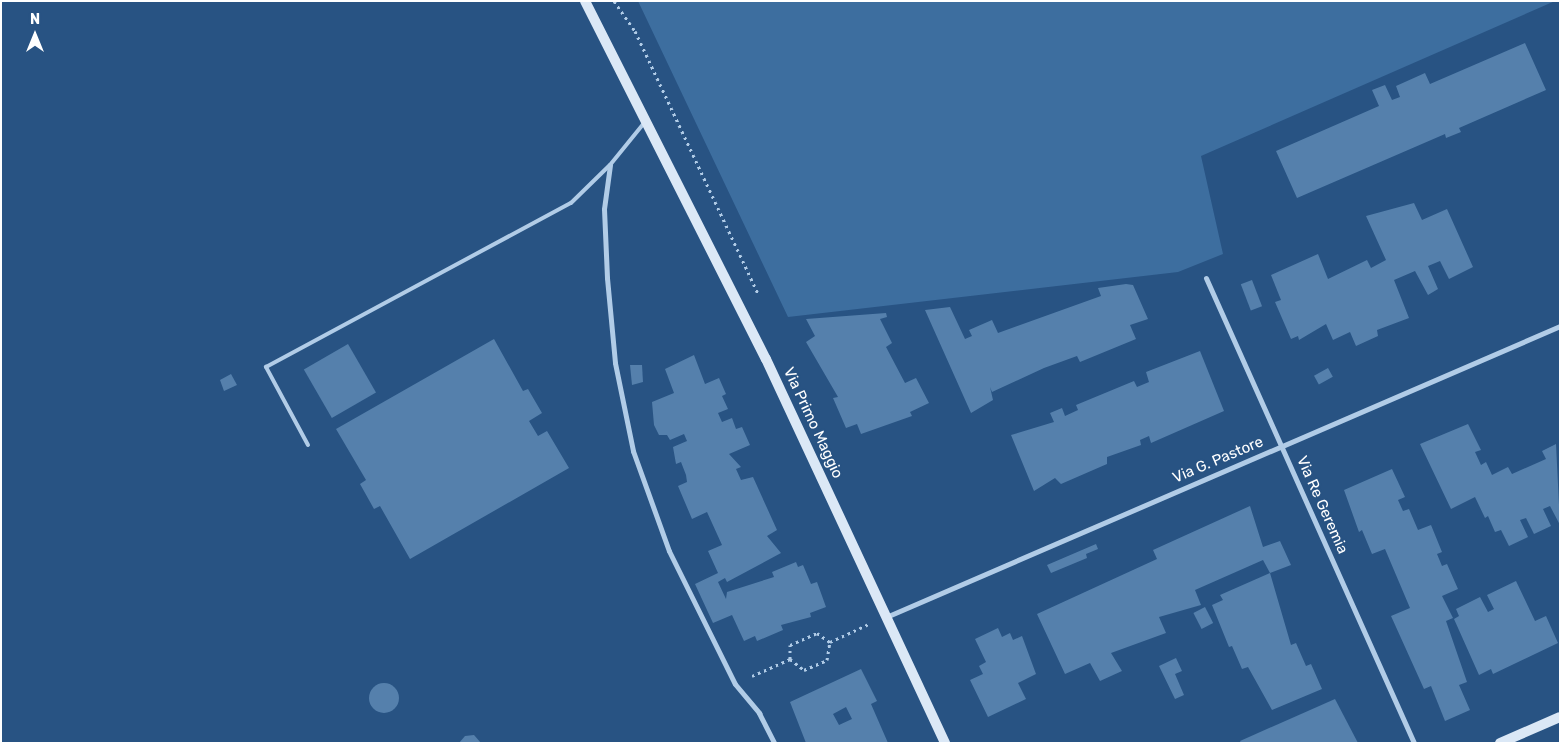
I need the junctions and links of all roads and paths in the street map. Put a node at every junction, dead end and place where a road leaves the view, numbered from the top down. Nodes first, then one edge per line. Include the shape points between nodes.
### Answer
1 (585, 1) edge
2 (614, 1) edge
3 (646, 120) junction
4 (610, 165) junction
5 (1206, 278) dead end
6 (761, 300) dead end
7 (1560, 326) edge
8 (308, 445) dead end
9 (1282, 446) junction
10 (886, 617) junction
11 (830, 642) junction
12 (790, 659) junction
13 (735, 684) junction
14 (1560, 717) edge
15 (774, 743) edge
16 (945, 743) edge
17 (1414, 743) edge
18 (1500, 743) edge

1 - 3 street, Via Primo Maggio
2 - 6 path via 635,31
3 - 4 lane
3 - 10 street, Via Primo Maggio via 766,359
4 - 8 lane via 571,203 266,367
4 - 13 street via 604,209 607,278 615,363 633,451 669,550
5 - 9 street, Via Re Geremia
7 - 9 street, Via G. Pastore
9 - 10 street, Via G. Pastore
9 - 17 street, Via Re Geremia
10 - 11 path
10 - 16 street, Via Primo Maggio
11 - 12 path via 817,633 790,645
11 - 12 path via 827,660 804,670
12 - 13 path
13 - 15 street via 759,713
14 - 18 street

